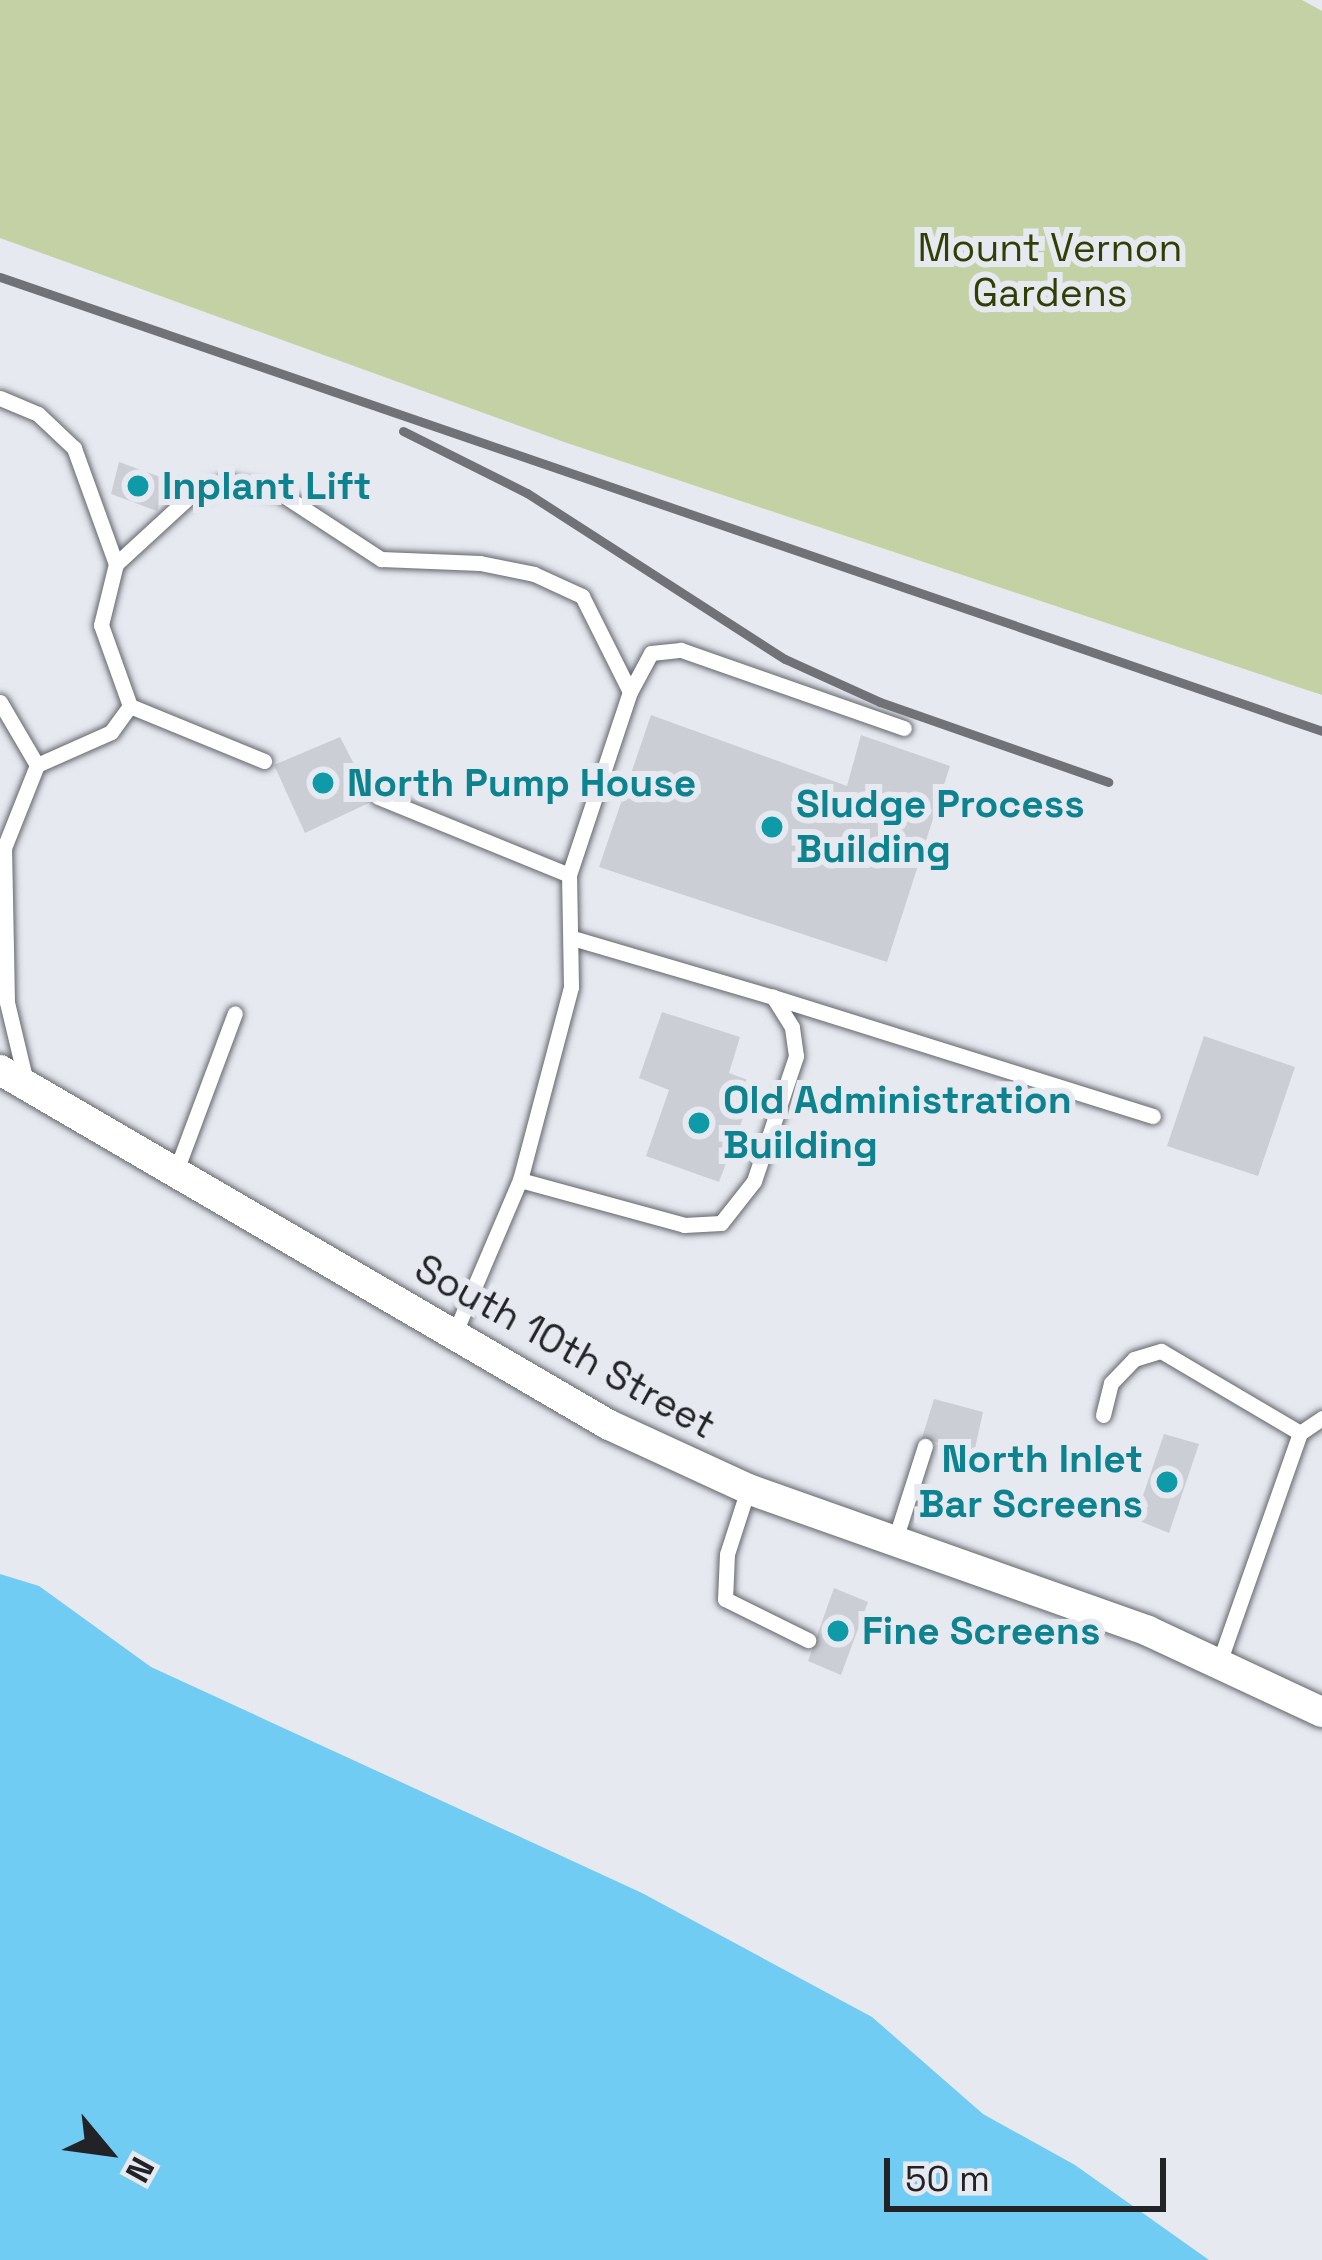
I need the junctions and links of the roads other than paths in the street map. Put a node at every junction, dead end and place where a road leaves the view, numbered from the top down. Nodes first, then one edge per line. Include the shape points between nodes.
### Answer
1 (0, 398) edge
2 (116, 564) junction
3 (630, 692) junction
4 (0, 702) edge
5 (130, 706) junction
6 (904, 728) dead end
7 (264, 761) dead end
8 (37, 765) junction
9 (378, 797) dead end
10 (2, 851) edge
11 (569, 875) junction
12 (575, 939) junction
13 (773, 998) junction
14 (235, 1013) dead end
15 (13, 1076) edge
16 (1154, 1116) dead end
17 (177, 1168) junction
18 (520, 1180) junction
19 (453, 1337) junction
20 (1103, 1415) dead end
21 (1322, 1418) edge
22 (1300, 1432) junction
23 (925, 1446) dead end
24 (748, 1489) junction
25 (894, 1543) junction
26 (808, 1640) dead end
27 (1220, 1660) junction
28 (1322, 1712) edge

1 - 2 lane via 38,414 74,448
2 - 3 lane via 191,495 226,482 280,493 381,559 481,562 582,596
2 - 5 lane via 101,625
3 - 6 lane via 651,653 681,650
3 - 11 lane
4 - 8 lane
5 - 7 lane
5 - 8 lane via 111,732
8 - 10 lane
9 - 11 lane
10 - 15 lane
11 - 12 lane
12 - 13 lane
12 - 18 lane via 571,987
13 - 16 lane
13 - 18 lane via 792,1027 796,1056 754,1181 722,1223 684,1225
14 - 17 lane
15 - 17 street, South 10th Street
17 - 19 street, South 10th Street
18 - 19 lane
19 - 24 street, South 10th Street via 609,1425
20 - 22 lane via 1111,1383 1134,1359 1161,1351
21 - 22 lane
22 - 27 lane
23 - 25 lane
24 - 25 street, South 10th Street
24 - 26 lane via 727,1553 725,1599
25 - 27 street, South 10th Street
27 - 28 street, South 10th Street

